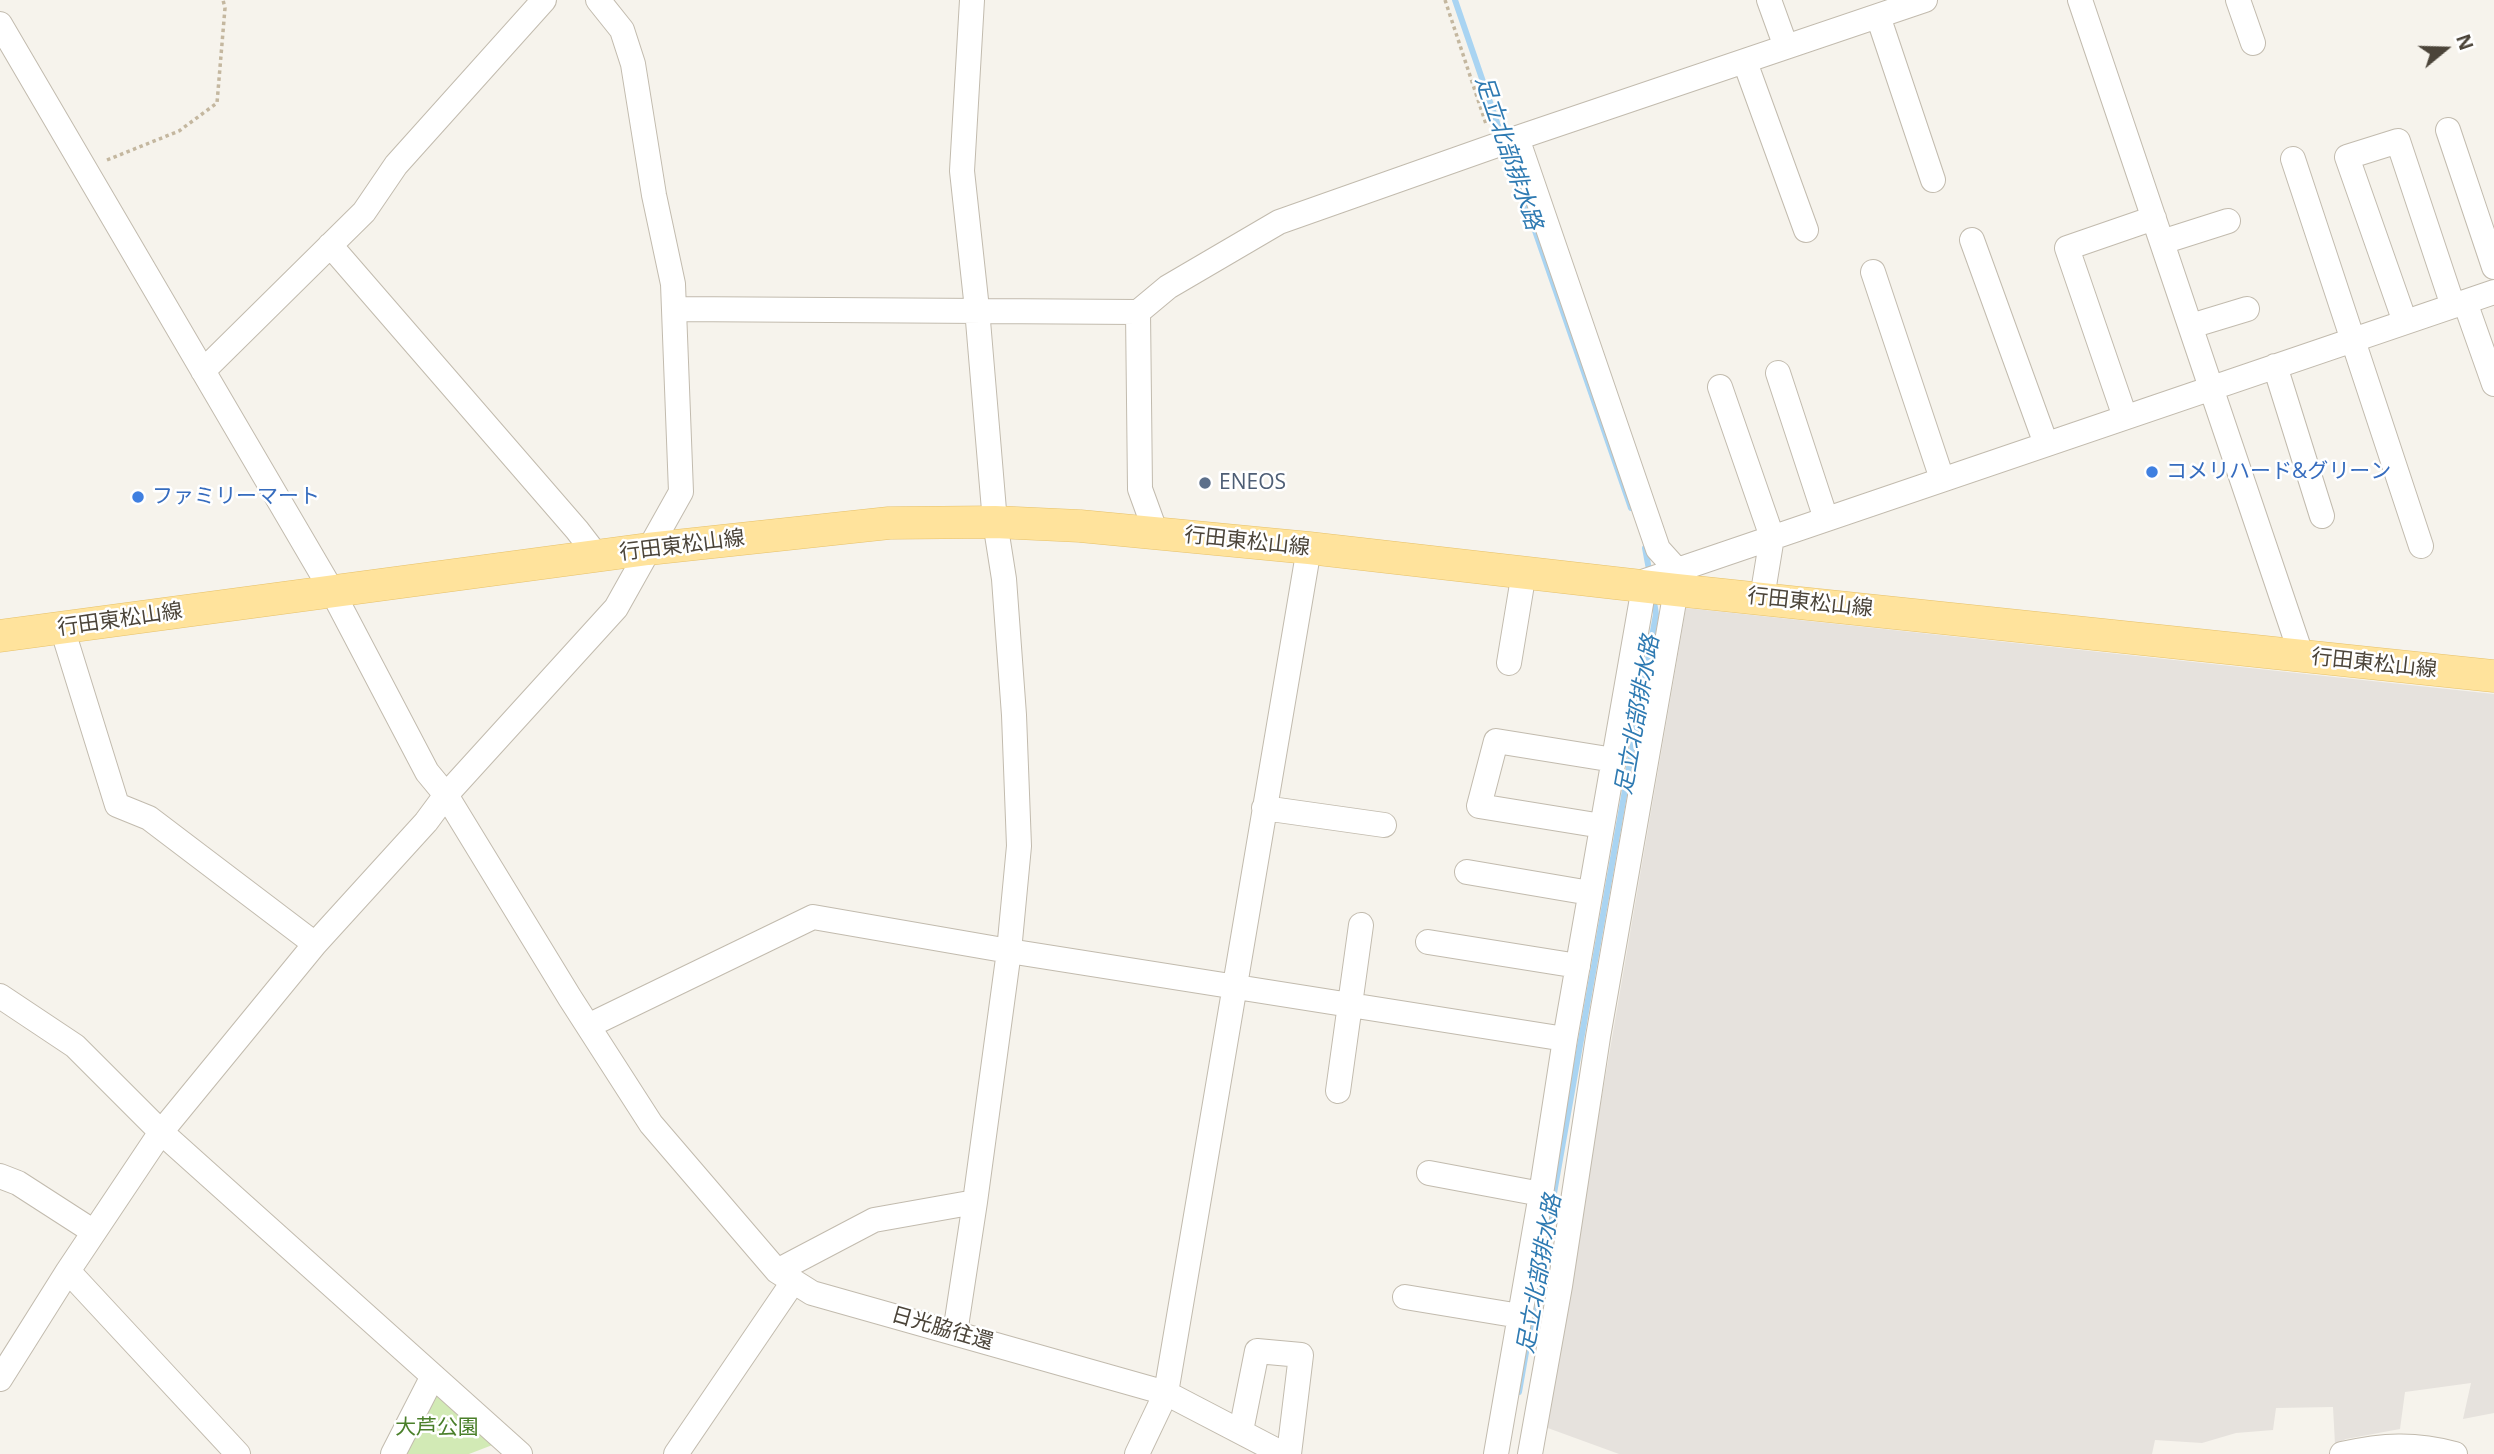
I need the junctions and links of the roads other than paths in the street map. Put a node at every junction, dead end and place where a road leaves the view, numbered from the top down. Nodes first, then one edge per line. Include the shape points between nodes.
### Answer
1 (544, 0) edge
2 (598, 0) edge
3 (972, 0) edge
4 (1769, 0) edge
5 (1925, 0) edge
6 (2080, 0) edge
7 (2238, 0) edge
8 (1878, 16) junction
9 (0, 24) edge
10 (2253, 43) dead end
11 (1786, 47) junction
12 (1745, 62) junction
13 (2448, 130) dead end
14 (1517, 138) junction
15 (2293, 159) dead end
16 (1933, 180) dead end
17 (2154, 218) junction
18 (2228, 221) dead end
19 (1806, 230) dead end
20 (1972, 240) dead end
21 (2162, 242) junction
22 (330, 245) junction
23 (2494, 267) edge
24 (1872, 272) dead end
25 (2494, 292) edge
26 (2459, 304) junction
27 (675, 309) junction
28 (977, 309) junction
29 (2247, 309) dead end
30 (1138, 312) junction
31 (2405, 322) junction
32 (2191, 326) junction
33 (2352, 340) junction
34 (2275, 366) junction
35 (203, 371) junction
36 (1777, 373) dead end
37 (2494, 384) edge
38 (1720, 387) dead end
39 (2212, 387) junction
40 (2125, 417) junction
41 (2046, 444) junction
42 (1942, 479) junction
43 (2322, 516) dead end
44 (1826, 519) junction
45 (995, 522) junction
46 (1156, 533) junction
47 (1772, 537) junction
48 (2421, 546) dead end
49 (1309, 548) junction
50 (649, 549) junction
51 (597, 556) junction
52 (1524, 572) junction
53 (1676, 580) junction
54 (1645, 586) junction
55 (332, 591) junction
56 (1762, 598) junction
57 (62, 628) junction
58 (0, 636) edge
59 (2302, 657) junction
60 (1509, 663) dead end
61 (2494, 676) edge
62 (1614, 760) junction
63 (446, 795) junction
64 (1264, 808) junction
65 (1384, 825) dead end
66 (1602, 826) junction
67 (1467, 872) dead end
68 (1590, 893) junction
69 (1361, 925) dead end
70 (1428, 942) dead end
71 (315, 944) junction
72 (1009, 951) junction
73 (1578, 966) junction
74 (1233, 987) junction
75 (0, 996) edge
76 (1348, 1005) junction
77 (588, 1026) junction
78 (1565, 1039) junction
79 (1338, 1091) dead end
80 (161, 1132) junction
81 (1429, 1173) dead end
82 (0, 1176) edge
83 (1541, 1194) junction
84 (975, 1202) junction
85 (94, 1232) junction
86 (68, 1271) junction
87 (785, 1277) junction
88 (1405, 1297) dead end
89 (1520, 1316) junction
90 (955, 1333) junction
91 (433, 1376) junction
92 (0, 1379) edge
93 (1166, 1393) junction
94 (1241, 1431) junction
95 (1276, 1452) edge
96 (238, 1454) edge
97 (393, 1454) edge
98 (520, 1454) edge
99 (676, 1454) edge
100 (1138, 1454) edge
101 (1496, 1454) edge
102 (1530, 1454) edge
103 (2342, 1454) edge
104 (2455, 1454) edge

1 - 22 street via 396,164 364,212
2 - 27 street via 622,30 633,64
3 - 28 street via 962,171
4 - 11 street
5 - 8 street
6 - 17 street
7 - 10 street
8 - 11 street
8 - 16 street
9 - 35 street
11 - 12 street
12 - 14 street
12 - 19 street
13 - 23 street
14 - 30 street via 1279,222 1168,287
14 - 53 street via 1658,549
15 - 33 street
17 - 21 street
17 - 40 street via 2067,248
18 - 21 street
20 - 41 street
21 - 32 street
22 - 35 street
22 - 51 street
24 - 42 street
25 - 26 street
26 - 31 street
26 - 31 street via 2398,141 2347,157
26 - 37 street
27 - 28 street
27 - 50 street via 681,492
28 - 30 street
28 - 45 street
29 - 32 street
30 - 46 street via 1140,489
31 - 33 street
32 - 39 street
33 - 34 street
33 - 48 street
34 - 39 street
34 - 43 street
35 - 55 street
36 - 44 street
38 - 47 street
39 - 40 street
39 - 59 street
40 - 41 street
41 - 42 street
42 - 44 street
44 - 47 street
45 - 46 main road, 行田東松山線
45 - 50 main road, 行田東松山線 via 889,523
45 - 72 street via 1004,579 1019,846
46 - 49 main road, 行田東松山線
47 - 53 street
47 - 56 street
49 - 52 main road, 行田東松山線
49 - 64 street
50 - 51 main road, 行田東松山線
50 - 63 street via 616,608
51 - 55 main road, 行田東松山線
52 - 54 main road, 行田東松山線
52 - 60 street
53 - 54 main road, 行田東松山線
53 - 56 main road, 行田東松山線
53 - 102 street
54 - 62 street
55 - 57 main road, 行田東松山線
55 - 63 street via 427,772
56 - 59 main road, 行田東松山線
57 - 58 main road, 行田東松山線
57 - 71 street via 117,805 149,818
59 - 61 main road, 行田東松山線
62 - 66 street
62 - 66 street via 1496,741 1479,806
63 - 71 street
63 - 77 street
64 - 65 street
64 - 74 street
66 - 68 street
67 - 68 street
68 - 73 street
69 - 76 street
70 - 73 street
71 - 80 street
72 - 74 street
72 - 77 street via 813,917
72 - 84 street
73 - 78 street
74 - 76 street
74 - 93 street
75 - 80 street via 75,1046
76 - 78 street
76 - 79 street
77 - 87 street via 651,1124
78 - 83 street
80 - 85 street
80 - 91 street
81 - 83 street
82 - 85 street
83 - 89 street
84 - 87 street via 874,1220
84 - 90 street
85 - 86 street
86 - 92 street
86 - 96 street
87 - 90 street, 日光脇往還 via 812,1293
87 - 99 street
88 - 89 street
89 - 101 street
90 - 93 street, 日光脇往還
91 - 97 street
91 - 98 street
93 - 94 street, 日光脇往還
93 - 100 street
94 - 95 street, 日光脇往還
94 - 95 street via 1257,1351 1301,1354
103 - 104 street via 2380,1446 2432,1448

